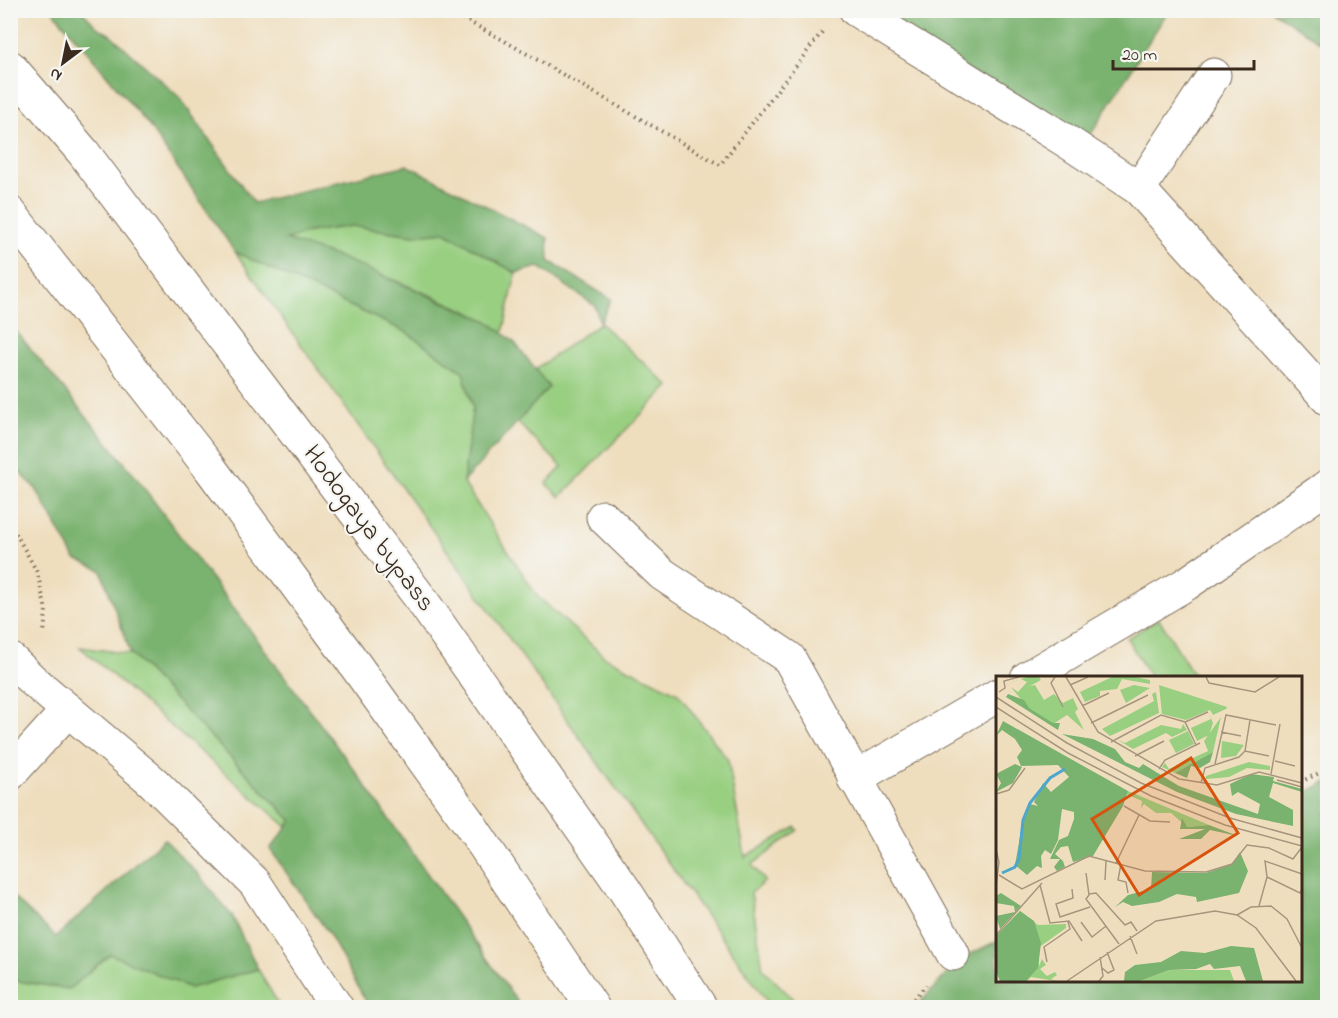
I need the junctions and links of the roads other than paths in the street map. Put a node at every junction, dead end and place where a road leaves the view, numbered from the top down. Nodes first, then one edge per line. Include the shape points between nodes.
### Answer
1 (856, 10) edge
2 (10, 68) edge
3 (1215, 75) dead end
4 (1139, 189) junction
5 (10, 213) edge
6 (1328, 399) edge
7 (1328, 486) edge
8 (603, 517) dead end
9 (20, 668) edge
10 (1030, 676) edge
11 (996, 696) edge
12 (68, 711) junction
13 (10, 774) edge
14 (854, 778) junction
15 (953, 954) dead end
16 (337, 1008) edge
17 (593, 1008) edge
18 (701, 1008) edge

1 - 4 main road
2 - 18 main road, Hodogaya bypass via 83,152 422,599 624,889
3 - 4 main road
4 - 6 main road
5 - 17 main road via 210,468 345,651 469,823
7 - 10 main road via 1186,584
8 - 14 main road via 662,574 789,658
9 - 12 main road
11 - 14 main road
12 - 13 main road
12 - 16 main road via 152,782 255,883
14 - 15 main road

